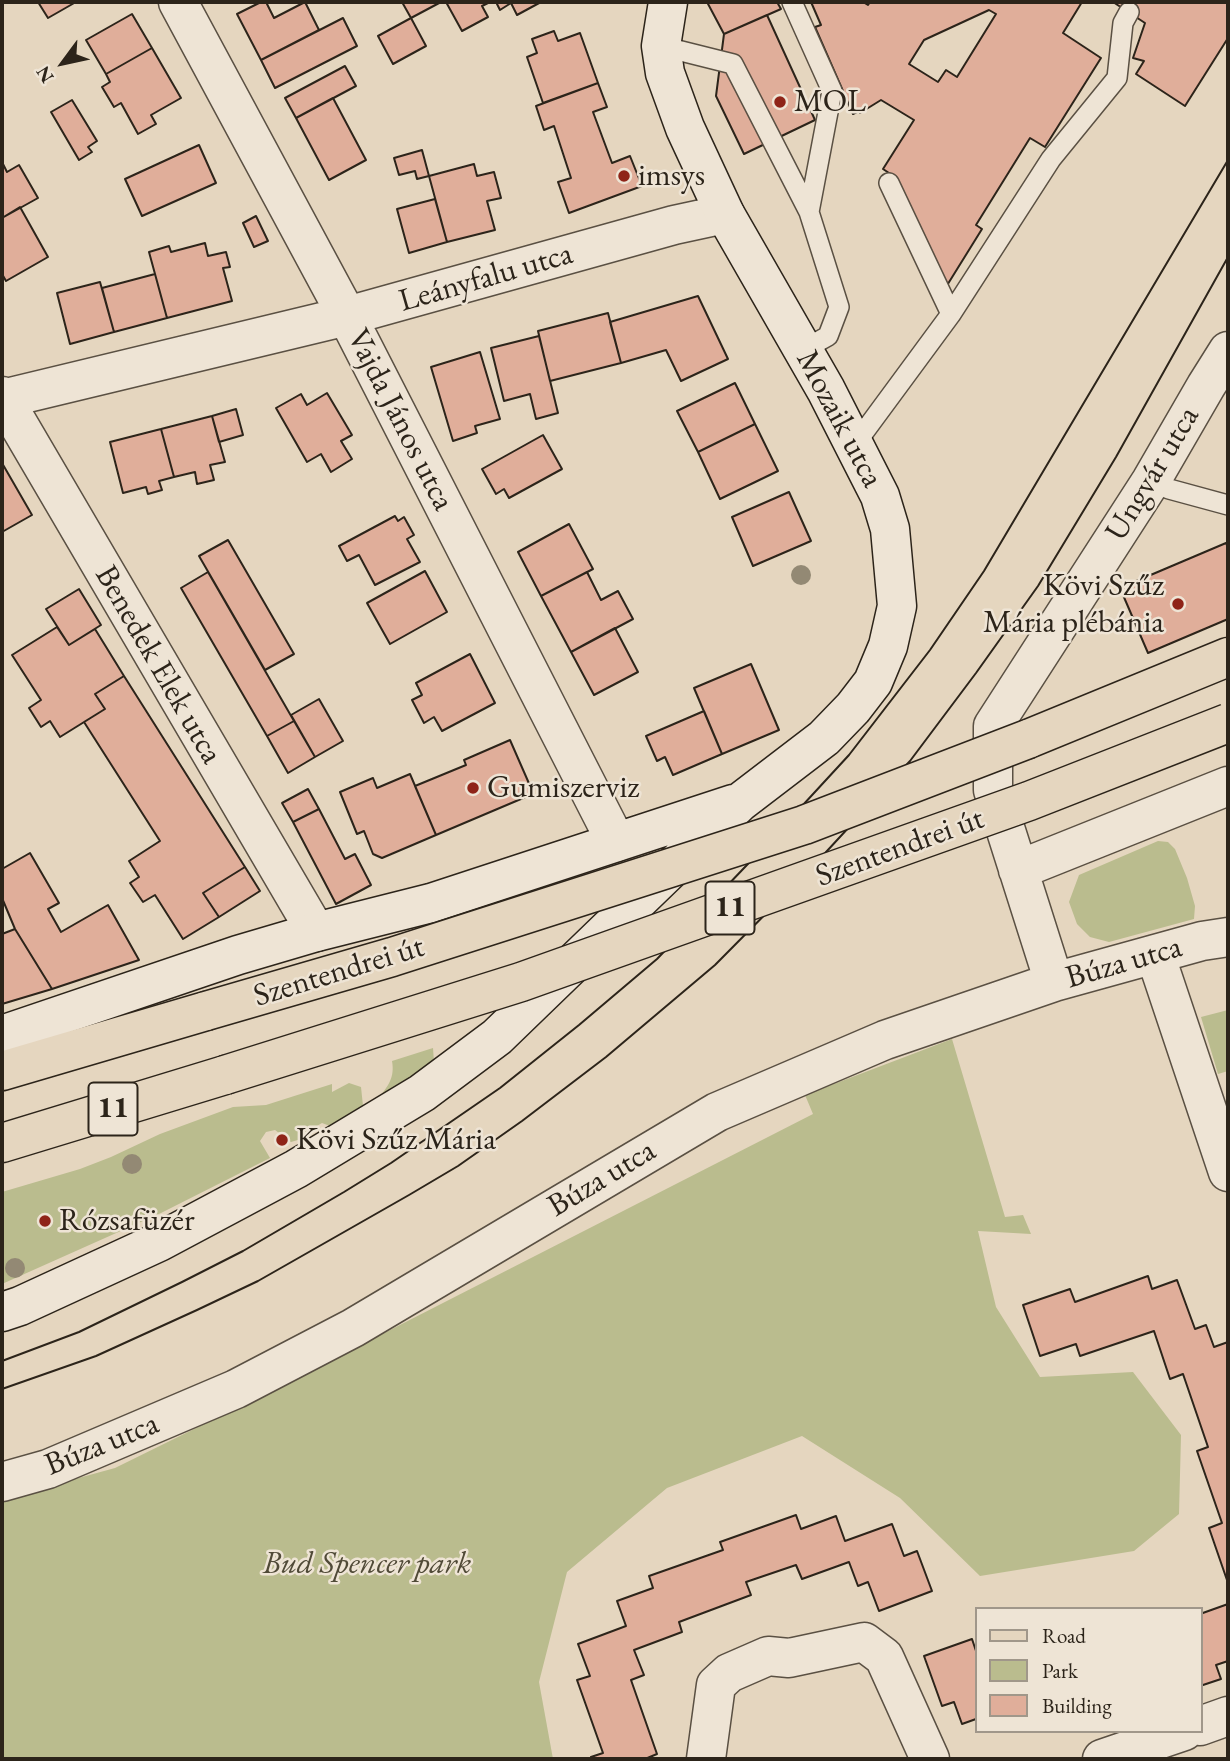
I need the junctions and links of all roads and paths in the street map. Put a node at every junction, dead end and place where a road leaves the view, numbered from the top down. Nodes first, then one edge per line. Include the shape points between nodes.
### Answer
1 (178, 2) edge
2 (668, 2) edge
3 (792, 2) edge
4 (1129, 12) dead end
5 (661, 46) junction
6 (890, 183) dead end
7 (809, 212) junction
8 (711, 217) junction
9 (951, 314) junction
10 (347, 316) junction
11 (803, 351) junction
12 (1228, 351) edge
13 (2, 398) edge
14 (851, 441) junction
15 (1151, 481) junction
16 (1228, 505) edge
17 (1228, 657) edge
18 (1228, 723) edge
19 (1228, 786) edge
20 (739, 803) junction
21 (616, 842) junction
22 (1018, 870) junction
23 (510, 876) junction
24 (316, 932) junction
25 (1228, 937) edge
26 (1155, 954) junction
27 (576, 959) junction
28 (1054, 982) junction
29 (2, 1035) edge
30 (2, 1071) edge
31 (1222, 1130) edge
32 (2, 1143) edge
33 (1228, 1172) edge
34 (2, 1312) edge
35 (2, 1482) edge
36 (1228, 1716) edge
37 (1202, 1725) edge
38 (1178, 1733) edge
39 (706, 1759) edge
40 (930, 1759) edge
41 (1102, 1759) edge

1 - 10 street, Vajda János utca
2 - 5 street, Mozaik utca
3 - 7 lane via 832,91
4 - 9 lane via 1123,23 1117,78 1051,159
5 - 7 lane via 733,64
5 - 8 street, Mozaik utca via 665,73
6 - 9 lane
7 - 11 lane via 839,307 828,336
8 - 10 street, Leányfalu utca
8 - 11 street, Mozaik utca
9 - 14 lane via 864,432
10 - 13 street, Leányfalu utca
10 - 21 street, Vajda János utca
11 - 14 street, Mozaik utca
12 - 15 street, Ungvár utca
13 - 24 street, Benedek Elek utca
14 - 20 street, Mozaik utca via 880,496 890,529 897,606 888,646 873,682 853,708 824,738
15 - 16 lane
15 - 22 street, Ungvár utca via 993,726 993,790
17 - 30 main road, Szentendrei út / 11, bridge via 804,825 393,957
18 - 32 main road, Szentendrei út / 11, bridge via 1029,802 534,978
19 - 22 street, Szentendrei út
20 - 21 street
20 - 27 street
21 - 23 street
22 - 28 street, Ungvár utca
23 - 24 street via 431,904
23 - 27 street via 544,889 567,913 575,934
24 - 29 street
25 - 26 street, Búza utca
26 - 28 street, Búza utca
26 - 31 street
27 - 34 street via 497,1037 422,1093 296,1169 159,1242
28 - 35 street, Búza utca via 885,1040 717,1112 353,1328 236,1389 47,1469
31 - 33 street
36 - 37 street
38 - 41 street
39 - 40 street via 716,1685 729,1673 768,1656 789,1658 864,1642 884,1657

